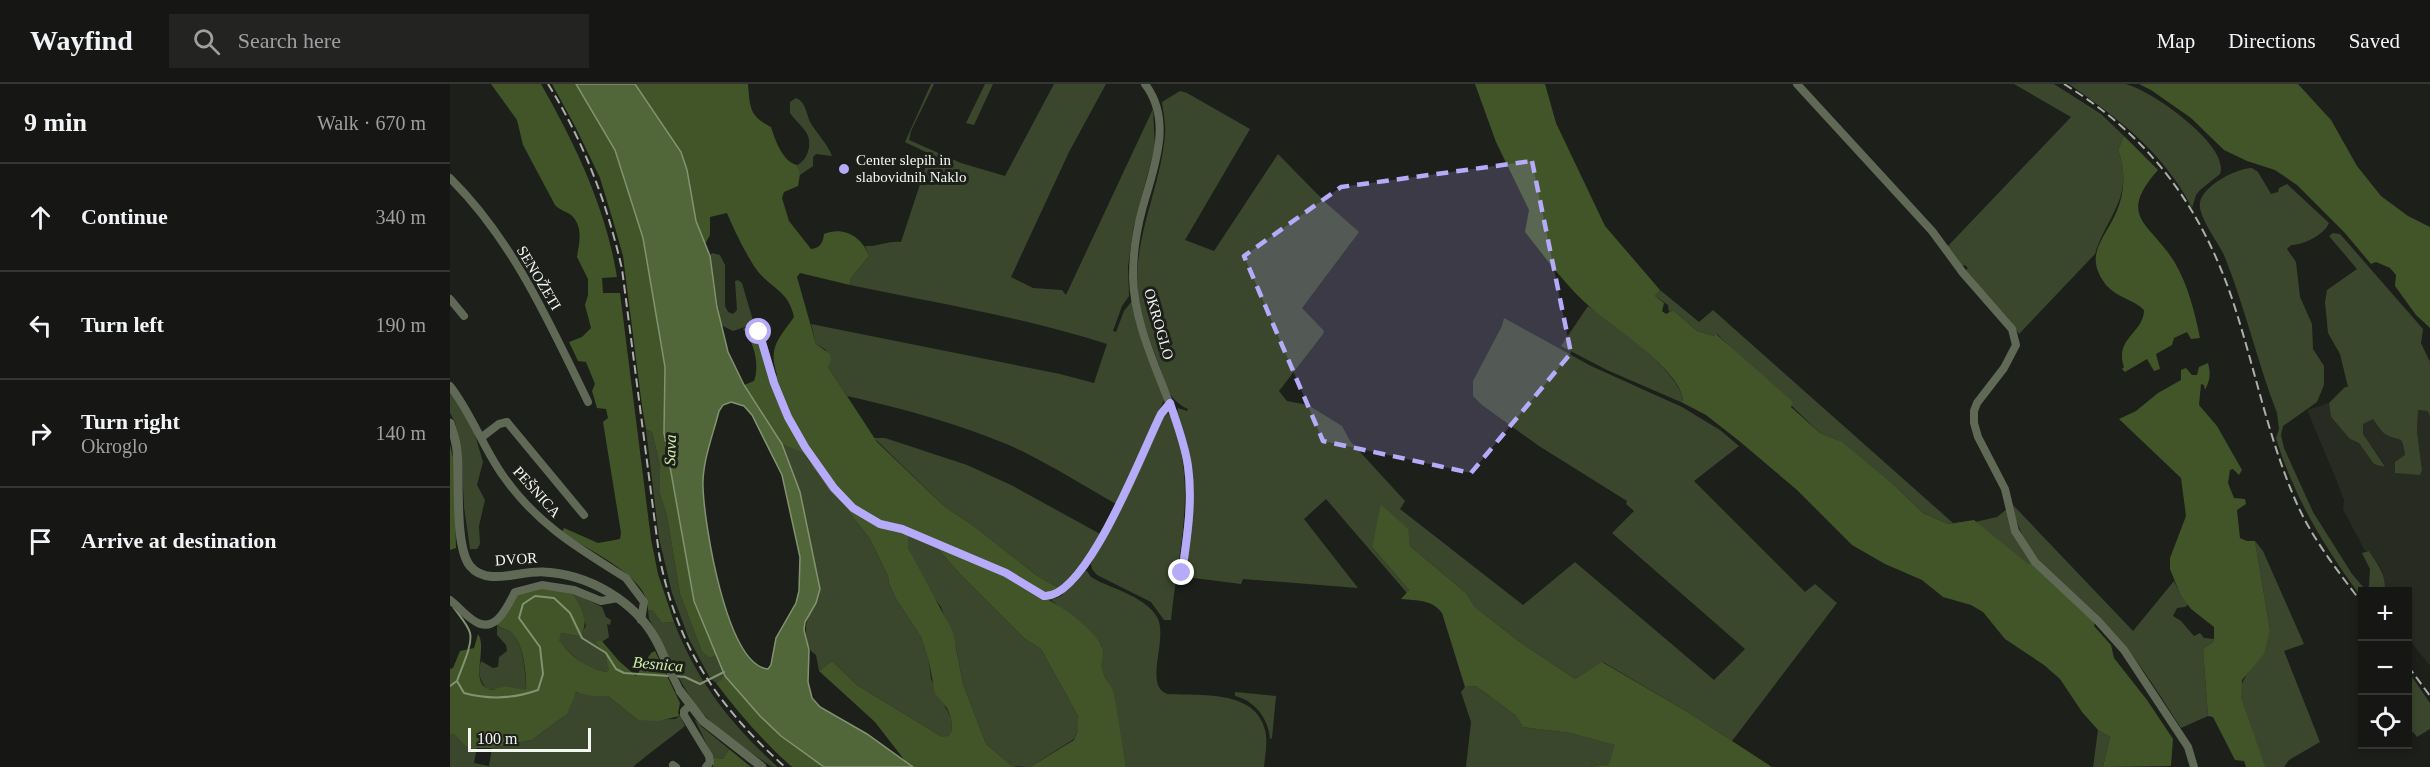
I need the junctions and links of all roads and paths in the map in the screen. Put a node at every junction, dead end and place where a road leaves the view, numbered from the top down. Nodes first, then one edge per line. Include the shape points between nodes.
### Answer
1 (1145, 84) edge
2 (1797, 84) edge
3 (450, 178) edge
4 (450, 299) edge
5 (464, 316) dead end
6 (759, 332) dead end
7 (450, 386) edge
8 (588, 402) dead end
9 (1170, 403) junction
10 (450, 423) edge
11 (482, 437) junction
12 (584, 515) dead end
13 (1182, 573) dead end
14 (618, 598) junction
15 (450, 600) edge
16 (641, 620) junction
17 (669, 669) joint
18 (680, 691) joint
19 (689, 706) junction
20 (706, 767) edge
21 (762, 767) edge
22 (2194, 767) edge

1 - 9 street, OKROGLO via 1156,100 1160,138 1134,249 1134,297
2 - 22 street via 1932,231 2012,329 2016,345 1977,403 1974,423 2005,489 2015,531 2035,562 2114,638 2188,747
3 - 8 street, SENOŽETI via 498,236 537,298
4 - 5 street
6 - 9 street via 788,417 834,488 853,508 880,524 902,529 1006,573 1044,596 1060,592 1087,564
7 - 11 street, PEŠNICA
9 - 13 street, OKROGLO via 1189,477
10 - 14 street, DVOR via 457,449 464,555 470,566 480,575 543,571 563,574 594,584
11 - 12 street via 507,422
11 - 16 street, PEŠNICA via 504,478 545,524 636,588 644,602
14 - 15 street via 601,601 574,590 530,587 515,592 503,615 488,623 473,620
14 - 16 street, DVOR
16 - 17 street, DVOR via 655,638
17 - 18 street
18 - 19 street
19 - 20 street via 684,715 709,756
19 - 21 street via 703,722

